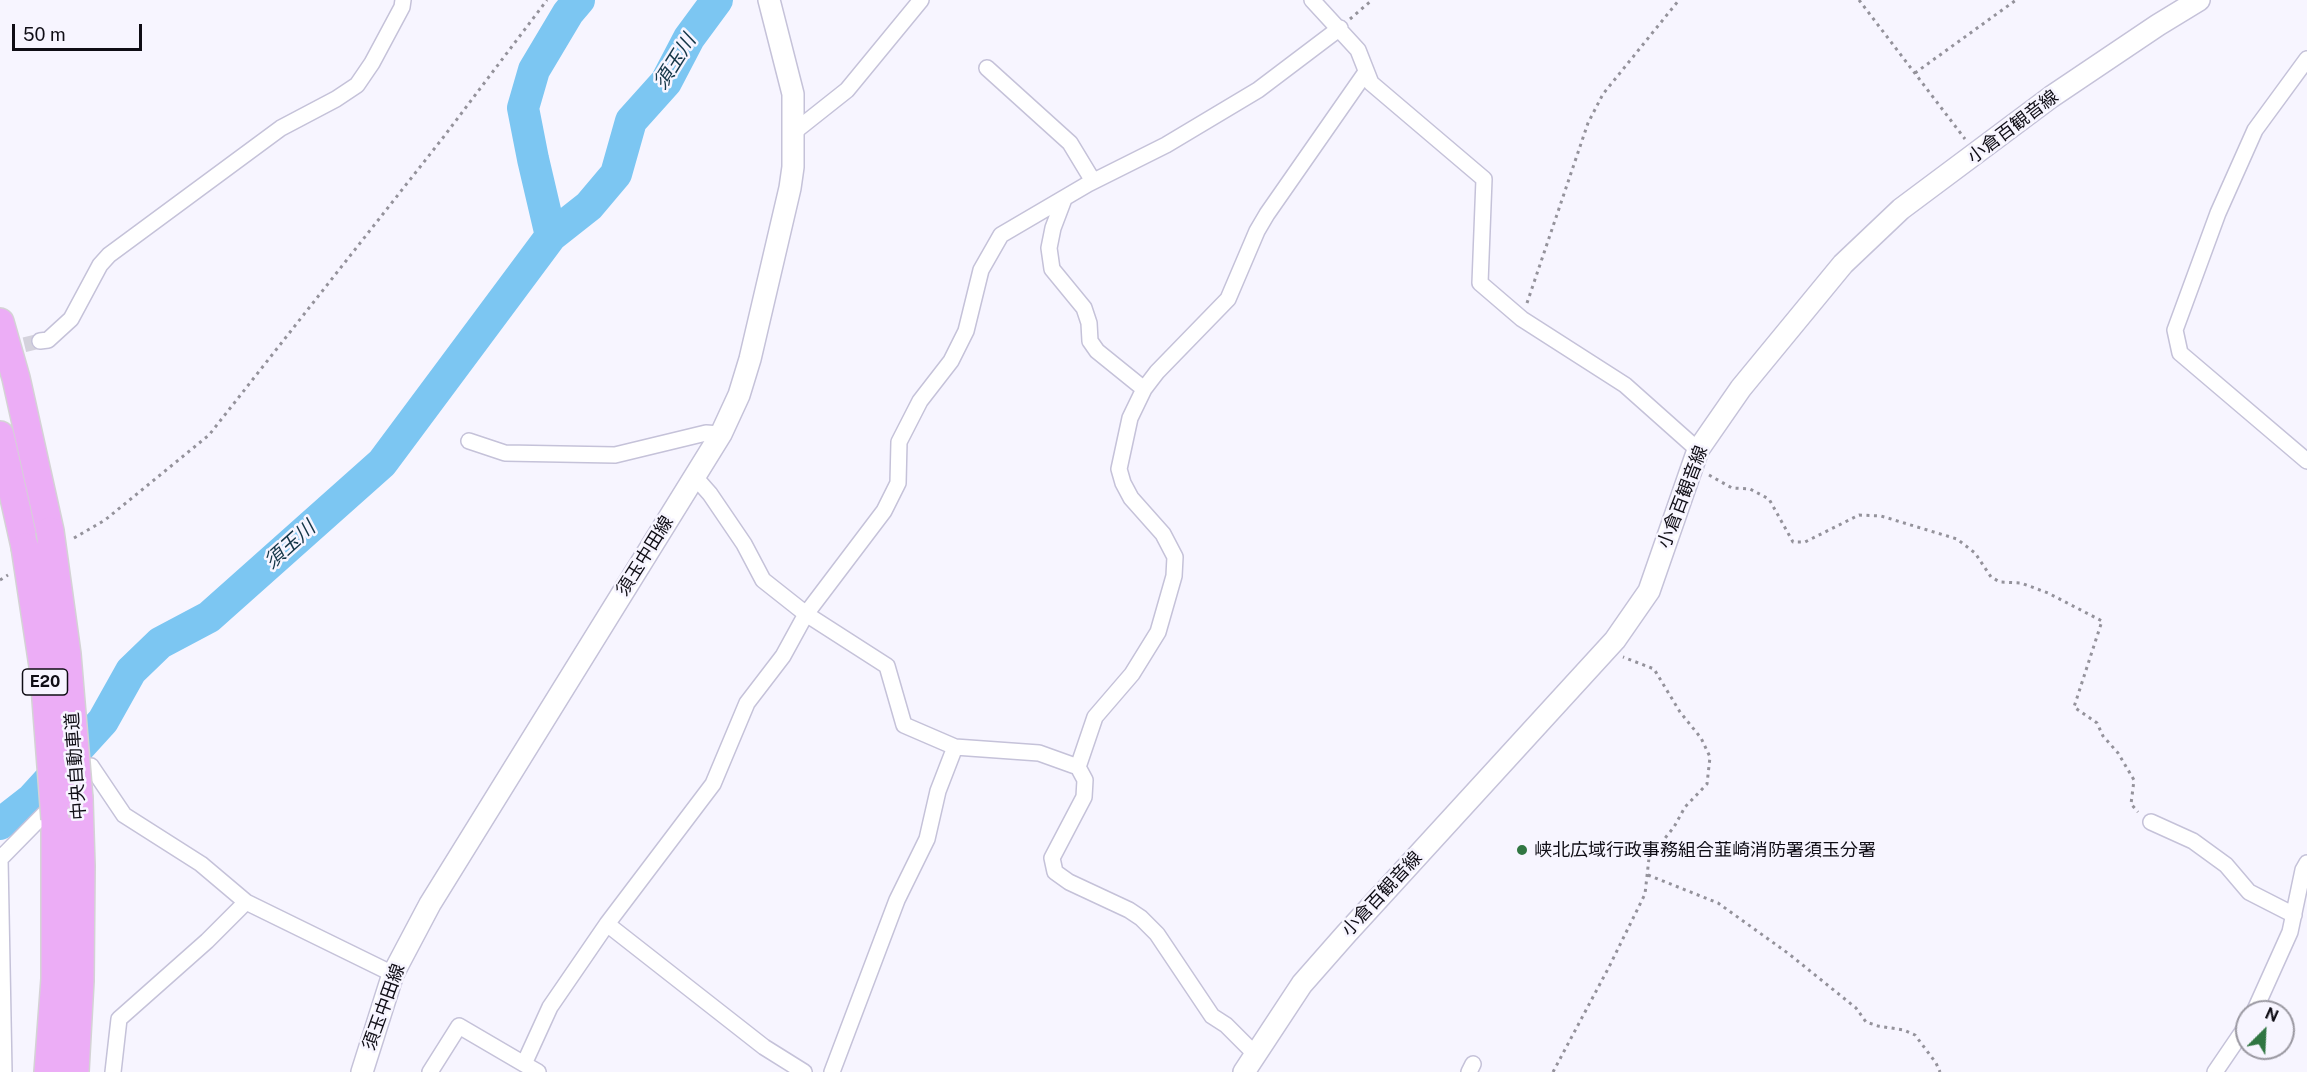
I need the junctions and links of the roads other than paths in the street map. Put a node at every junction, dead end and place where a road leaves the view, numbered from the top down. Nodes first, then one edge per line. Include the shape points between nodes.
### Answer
1 (404, 0) edge
2 (769, 0) edge
3 (921, 0) edge
4 (1312, 0) edge
5 (2199, 0) edge
6 (1340, 28) junction
7 (2307, 58) edge
8 (987, 68) dead end
9 (1366, 72) junction
10 (795, 132) junction
11 (1093, 181) junction
12 (1064, 198) junction
13 (0, 322) edge
14 (40, 341) tunnel mouth
15 (1144, 389) junction
16 (721, 434) junction
17 (0, 435) edge
18 (469, 441) dead end
19 (1695, 457) junction
20 (2307, 460) edge
21 (695, 477) junction
22 (806, 614) junction
23 (955, 747) junction
24 (1078, 767) junction
25 (2151, 822) road end
26 (0, 859) edge
27 (2307, 863) edge
28 (246, 902) junction
29 (2294, 915) junction
30 (607, 924) junction
31 (393, 974) junction
32 (2259, 1000) edge
33 (2235, 1043) edge
34 (1255, 1054) junction
35 (525, 1064) junction
36 (4, 1072) edge
37 (48, 1072) edge
38 (75, 1072) edge
39 (113, 1072) edge
40 (362, 1072) edge
41 (430, 1072) edge
42 (538, 1072) edge
43 (804, 1072) edge
44 (832, 1072) edge
45 (1244, 1072) edge
46 (2215, 1072) edge

1 - 14 street via 357,85 281,128 109,255 71,319 48,340
2 - 10 main road, 須玉中田線 via 788,67
3 - 10 street via 848,90
4 - 6 street
5 - 19 main road, 小倉百観音線 via 2051,98 1901,209 1843,264 1741,388
6 - 9 street via 1358,50
6 - 11 street via 1258,90 1166,145
7 - 20 street via 2255,130 2218,213 2175,330 2180,353
8 - 11 street via 1070,143
9 - 15 street via 1267,214 1228,299
9 - 19 street via 1371,83 1485,178 1480,283 1522,319 1625,386
10 - 16 main road, 須玉中田線 via 790,188 750,359
11 - 12 street
12 - 15 street via 1049,248 1052,270 1084,308 1090,342
12 - 22 street via 1001,235 981,270 966,331 951,361 920,401 900,442 898,483 893,495
13 - 38 highway, 中央自動車道 / E20, bridge via 58,536 79,799 80,981
15 - 24 street via 1130,418 1119,469 1131,498 1163,534 1175,557 1174,576 1158,633 1132,674 1095,717
16 - 18 street via 706,433 615,454 505,453
16 - 21 main road, 須玉中田線
17 - 37 highway, 中央自動車道 / E20, bridge via 25,547 44,673 57,877
19 - 34 main road, 小倉百観音線 via 1649,591 1606,650 1338,942 1302,984
21 - 22 street via 738,536 763,580
21 - 31 main road, 須玉中田線 via 430,904
22 - 23 street via 887,666 904,724
22 - 30 street via 783,656 747,703 714,784
23 - 24 street via 1039,753
23 - 44 street via 938,791 927,839 897,900
24 - 34 street via 1085,780 1084,797 1052,858 1055,872 1141,918 1158,934 1212,1016
25 - 29 street via 2193,841 2226,865 2249,892
26 - 28 street via 91,766 124,815 201,864
26 - 36 street
27 - 29 street
28 - 31 street
28 - 39 street via 120,1019
29 - 32 street
30 - 35 street via 550,1006
30 - 43 street via 764,1047
31 - 40 main road, 須玉中田線
33 - 46 street
34 - 45 main road, 小倉百観音線
35 - 41 street via 459,1026
35 - 42 street

